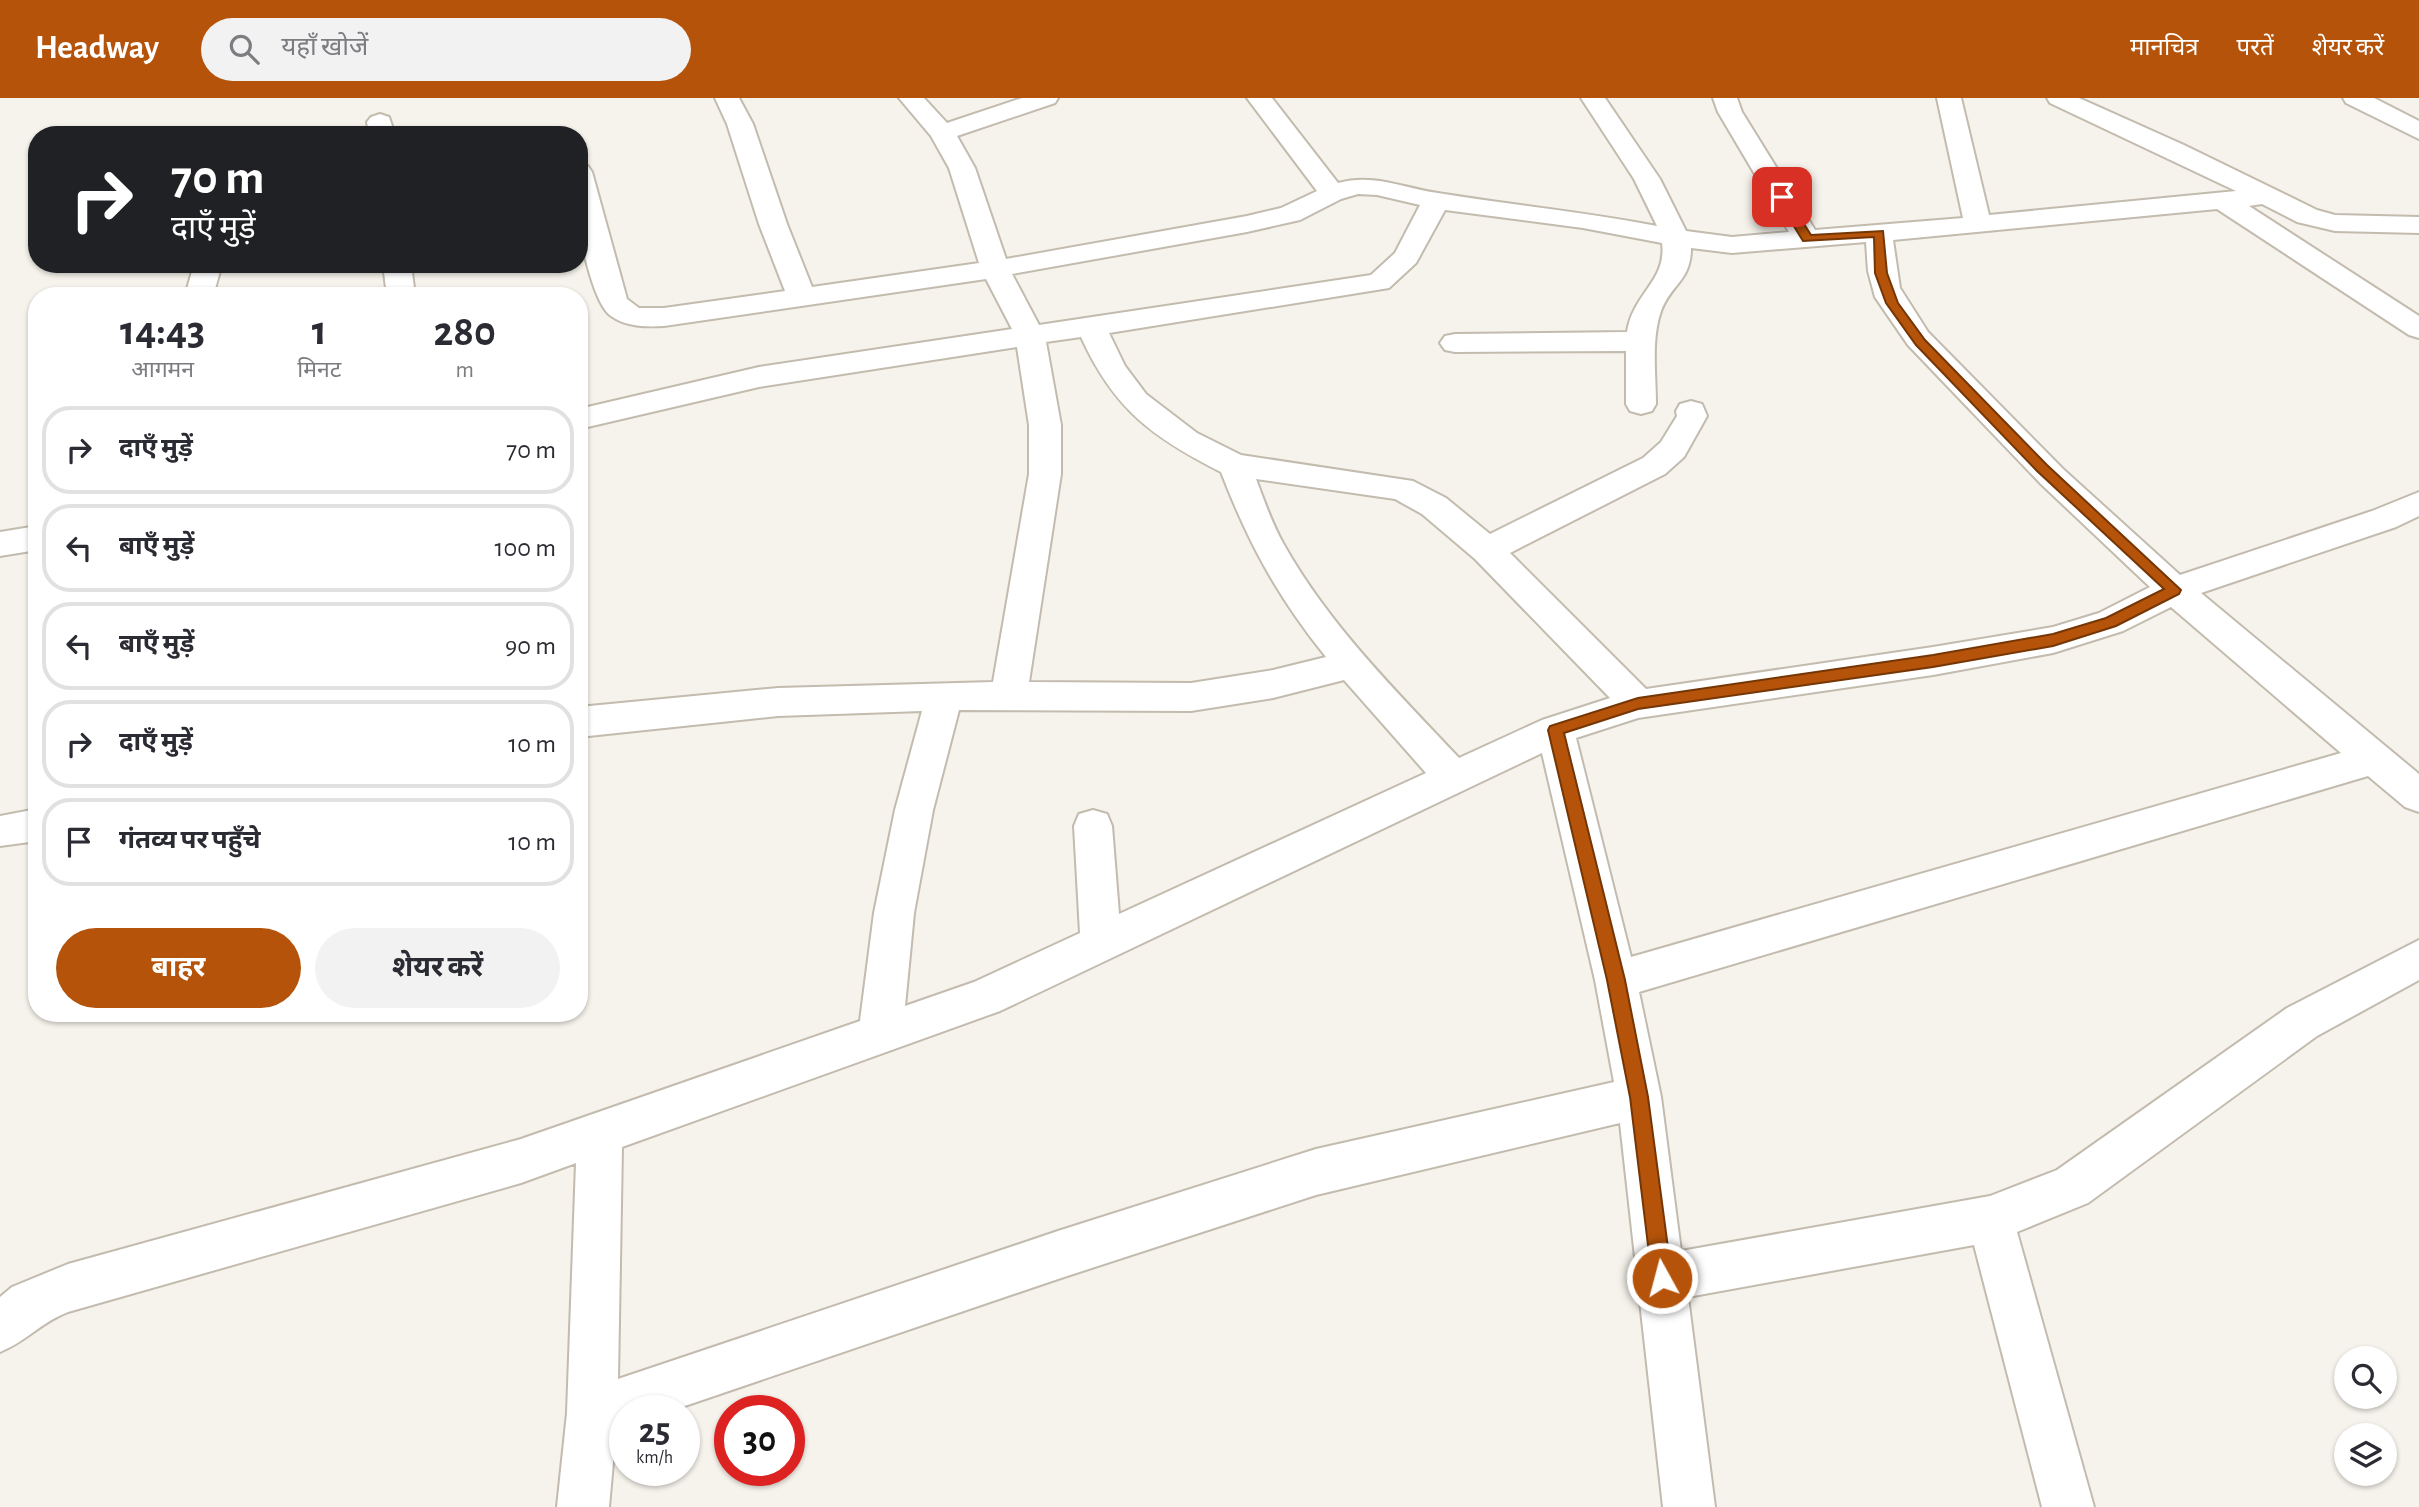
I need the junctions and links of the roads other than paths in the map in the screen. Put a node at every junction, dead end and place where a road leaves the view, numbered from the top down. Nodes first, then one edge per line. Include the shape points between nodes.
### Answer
1 (727, 98) edge
2 (911, 98) edge
3 (1046, 98) edge
4 (1259, 98) edge
5 (1593, 98) edge
6 (1725, 98) edge
7 (1949, 98) edge
8 (2059, 98) edge
9 (2355, 98) edge
10 (2419, 131) edge
11 (942, 133) junction
12 (1332, 193) junction
13 (2263, 196) junction
14 (2222, 200) junction
15 (1436, 201) junction
16 (588, 212) edge
17 (1978, 225) junction
18 (2419, 225) edge
19 (1879, 233) junction
20 (1676, 238) junction
21 (1807, 239) junction
22 (995, 268) junction
23 (802, 297) junction
24 (1092, 327) junction
25 (2419, 329) edge
26 (1030, 337) junction
27 (1641, 341) junction
28 (1455, 343) dead end
29 (1641, 404) dead end
30 (1691, 411) dead end
31 (588, 417) edge
32 (1234, 465) junction
33 (2419, 503) edge
34 (28, 539) edge
35 (0, 544) edge
36 (1487, 550) junction
37 (2174, 590) junction
38 (1353, 664) junction
39 (944, 696) junction
40 (1009, 697) junction
41 (1638, 704) junction
42 (588, 721) edge
43 (1555, 730) junction
44 (2374, 759) junction
45 (1454, 778) junction
46 (2419, 796) edge
47 (1093, 826) dead end
48 (1101, 944) junction
49 (2419, 959) edge
50 (1616, 980) junction
51 (880, 1034) junction
52 (1639, 1097) junction
53 (600, 1133) junction
54 (1990, 1219) junction
55 (1662, 1278) junction
56 (0, 1328) edge
57 (592, 1413) junction
58 (583, 1507) edge
59 (1689, 1507) edge
60 (2068, 1507) edge

1 - 23 street
2 - 11 street
3 - 11 street
4 - 12 street
5 - 20 street via 1662,206
6 - 21 street
7 - 17 street
8 - 13 street
9 - 10 street
11 - 22 street via 962,168
12 - 15 street via 1357,186 1377,187
12 - 22 street via 1290,214 1247,224
13 - 14 street
13 - 18 street via 2336,223
14 - 17 street
14 - 25 street
15 - 20 street via 1583,220
15 - 24 street via 1405,260 1392,276 1379,282
16 - 23 street via 612,302 621,311 639,318 664,317
17 - 19 street
19 - 21 street
19 - 37 street via 1881,273 1892,303 1921,342 2042,468
20 - 21 street via 1732,245
20 - 27 street via 1674,274 1650,304
22 - 23 street
22 - 26 street
24 - 26 street
24 - 32 street via 1111,369 1135,401 1186,441
26 - 31 street via 759,377
26 - 40 street via 1045,425 1045,474
27 - 28 street
27 - 29 street
30 - 36 street via 1673,449 1654,466
32 - 36 street via 1402,489 1434,506
32 - 38 street via 1271,552
33 - 37 street
34 - 35 street
36 - 41 street
37 - 41 street via 2111,622 2053,640
37 - 44 street
38 - 40 street via 1273,684 1191,696
38 - 45 street
39 - 40 street
39 - 42 street via 778,702
39 - 51 street via 914,810 894,914
41 - 43 street
43 - 45 street
43 - 50 street
44 - 46 street
44 - 50 street
45 - 48 street
47 - 48 street
48 - 51 street via 985,998
49 - 54 street via 2302,1022 2072,1187
50 - 52 street
51 - 53 street
52 - 55 street
52 - 57 street via 1316,1172
53 - 56 street via 521,1161 68,1288 29,1304
53 - 57 street
54 - 55 street
54 - 60 street
55 - 59 street
57 - 58 street

